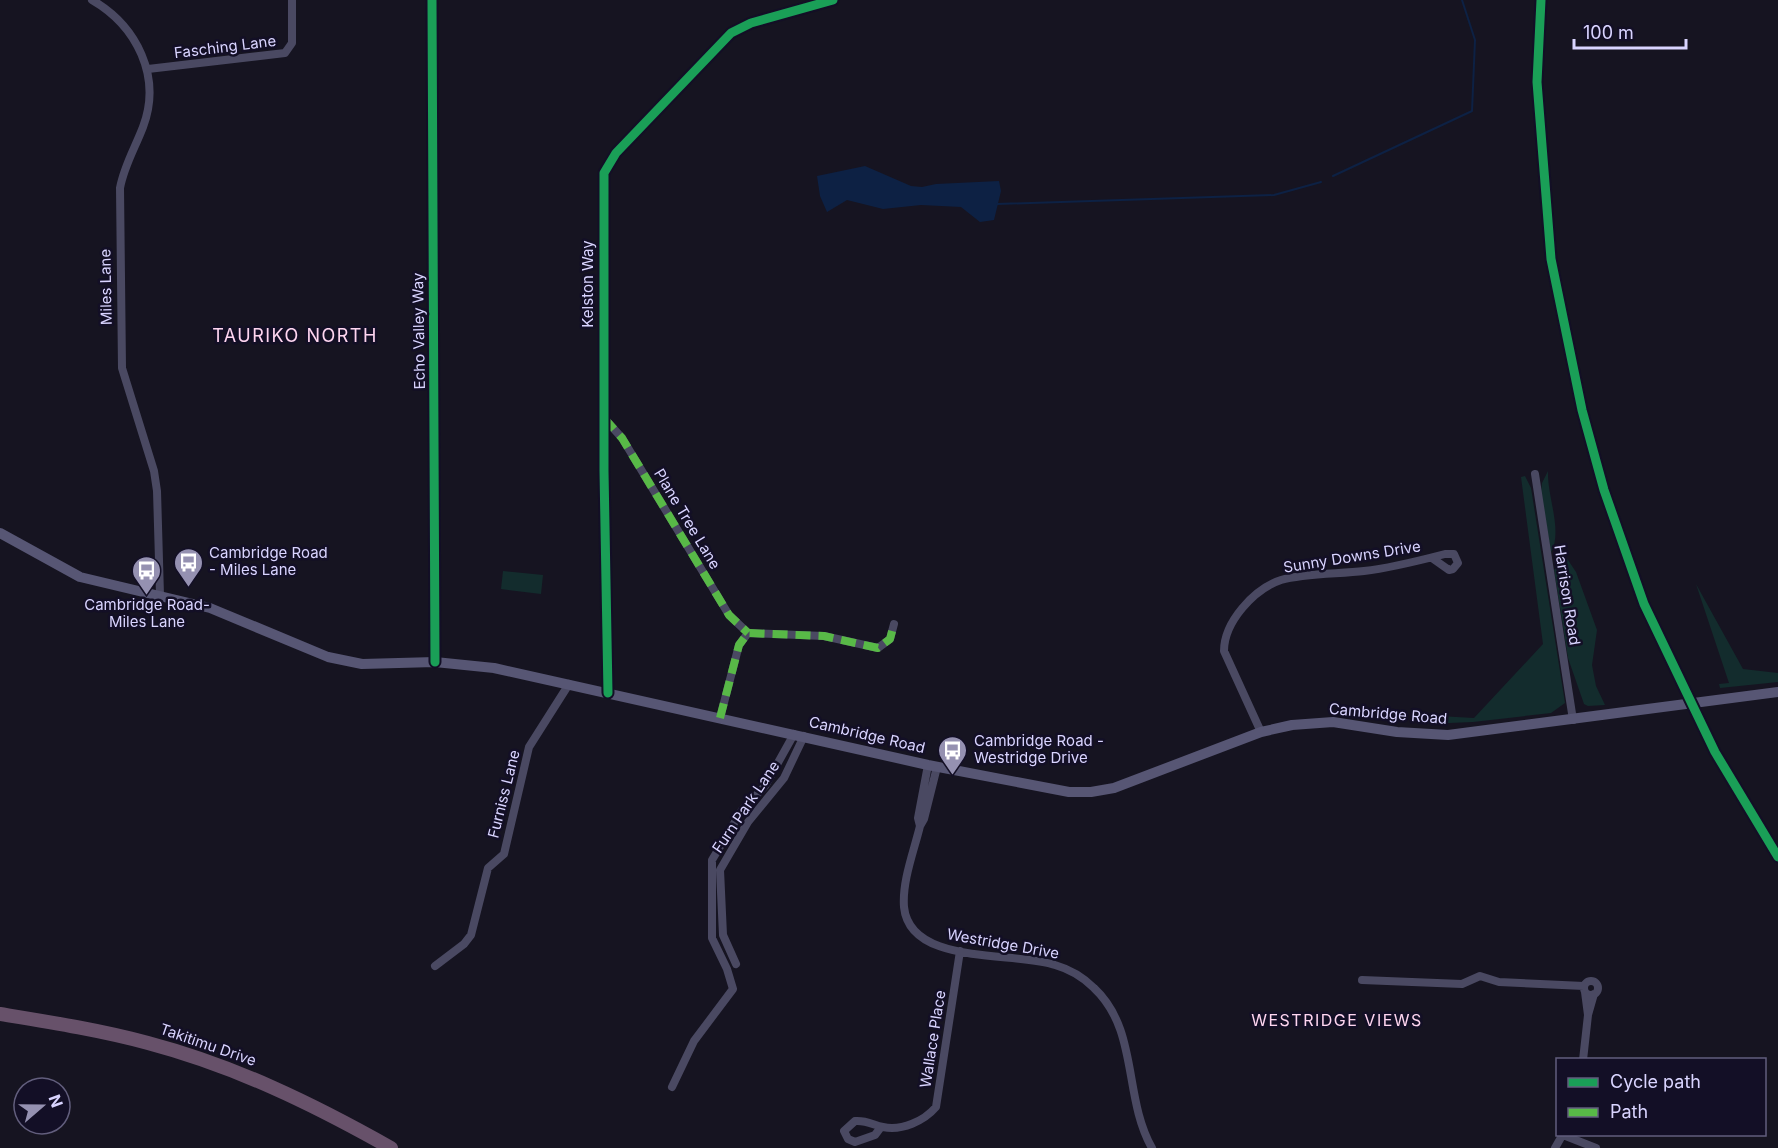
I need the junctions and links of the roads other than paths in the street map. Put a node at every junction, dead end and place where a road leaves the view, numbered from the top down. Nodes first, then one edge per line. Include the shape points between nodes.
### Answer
1 (92, 0) edge
2 (292, 0) edge
3 (432, 0) edge
4 (832, 0) edge
5 (148, 69) junction
6 (604, 418) junction
7 (1535, 474) dead end
8 (0, 533) edge
9 (1432, 558) dead end
10 (160, 595) junction
11 (894, 624) dead end
12 (748, 633) junction
13 (435, 662) junction
14 (569, 684) junction
15 (1778, 692) edge
16 (608, 693) junction
17 (720, 717) junction
18 (1573, 720) junction
19 (1261, 732) junction
20 (799, 735) junction
21 (933, 766) junction
22 (960, 951) junction
23 (736, 964) dead end
24 (435, 966) dead end
25 (1362, 980) dead end
26 (1585, 989) junction
27 (0, 1014) edge
28 (1587, 1015) junction
29 (1583, 1058) edge
30 (672, 1087) dead end
31 (881, 1127) dead end
32 (1566, 1136) edge
33 (391, 1148) edge
34 (1152, 1148) edge
35 (1596, 1148) edge

1 - 5 street, Miles Lane via 127,28
2 - 5 street, Fasching Lane via 292,43 285,53
3 - 13 street, Echo Valley Way
4 - 6 street, Kelston Way via 751,23 731,33 610,161 602,188
5 - 10 street, Miles Lane via 148,112 120,188 120,324 125,384 157,491
6 - 12 street, Plane Tree Lane via 622,438 729,615
6 - 16 street, Kelston Way
7 - 18 street, Harrison Road
8 - 10 main road, Cambridge Road via 80,577
9 - 19 street, Sunny Downs Drive via 1367,571 1282,580 1259,592 1234,620 1224,640 1224,651
10 - 13 main road, Cambridge Road via 221,612 328,657 373,664
11 - 12 street via 884,646 871,649 824,636
12 - 17 street via 739,645
13 - 14 main road, Cambridge Road via 477,665
14 - 16 main road, Cambridge Road
14 - 24 street, Furniss Lane via 529,747 504,854 488,868 471,935
15 - 18 main road, Cambridge Road
16 - 17 main road, Cambridge Road
17 - 20 main road, Cambridge Road
18 - 19 main road, Cambridge Road via 1448,735 1333,722
19 - 21 main road, Cambridge Road via 1129,784 1091,792 1035,788
20 - 21 main road, Cambridge Road
20 - 23 street, Furn Park Lane via 784,778 748,822 720,870 723,935
20 - 30 street via 765,786 742,810 712,860 712,938 733,989 694,1041
21 - 22 street, Westridge Drive via 904,897 906,914 913,930 927,942
22 - 31 street, Wallace Place via 936,1107 922,1120
22 - 34 street, Westridge Drive via 1055,965 1094,987 1113,1011 1122,1031 1136,1110
25 - 26 street via 1462,984 1480,976 1499,982
26 - 28 street
26 - 28 street via 1594,994
27 - 33 highway, Takitimu Drive via 124,1036 212,1062 287,1093
28 - 29 street
32 - 35 street

